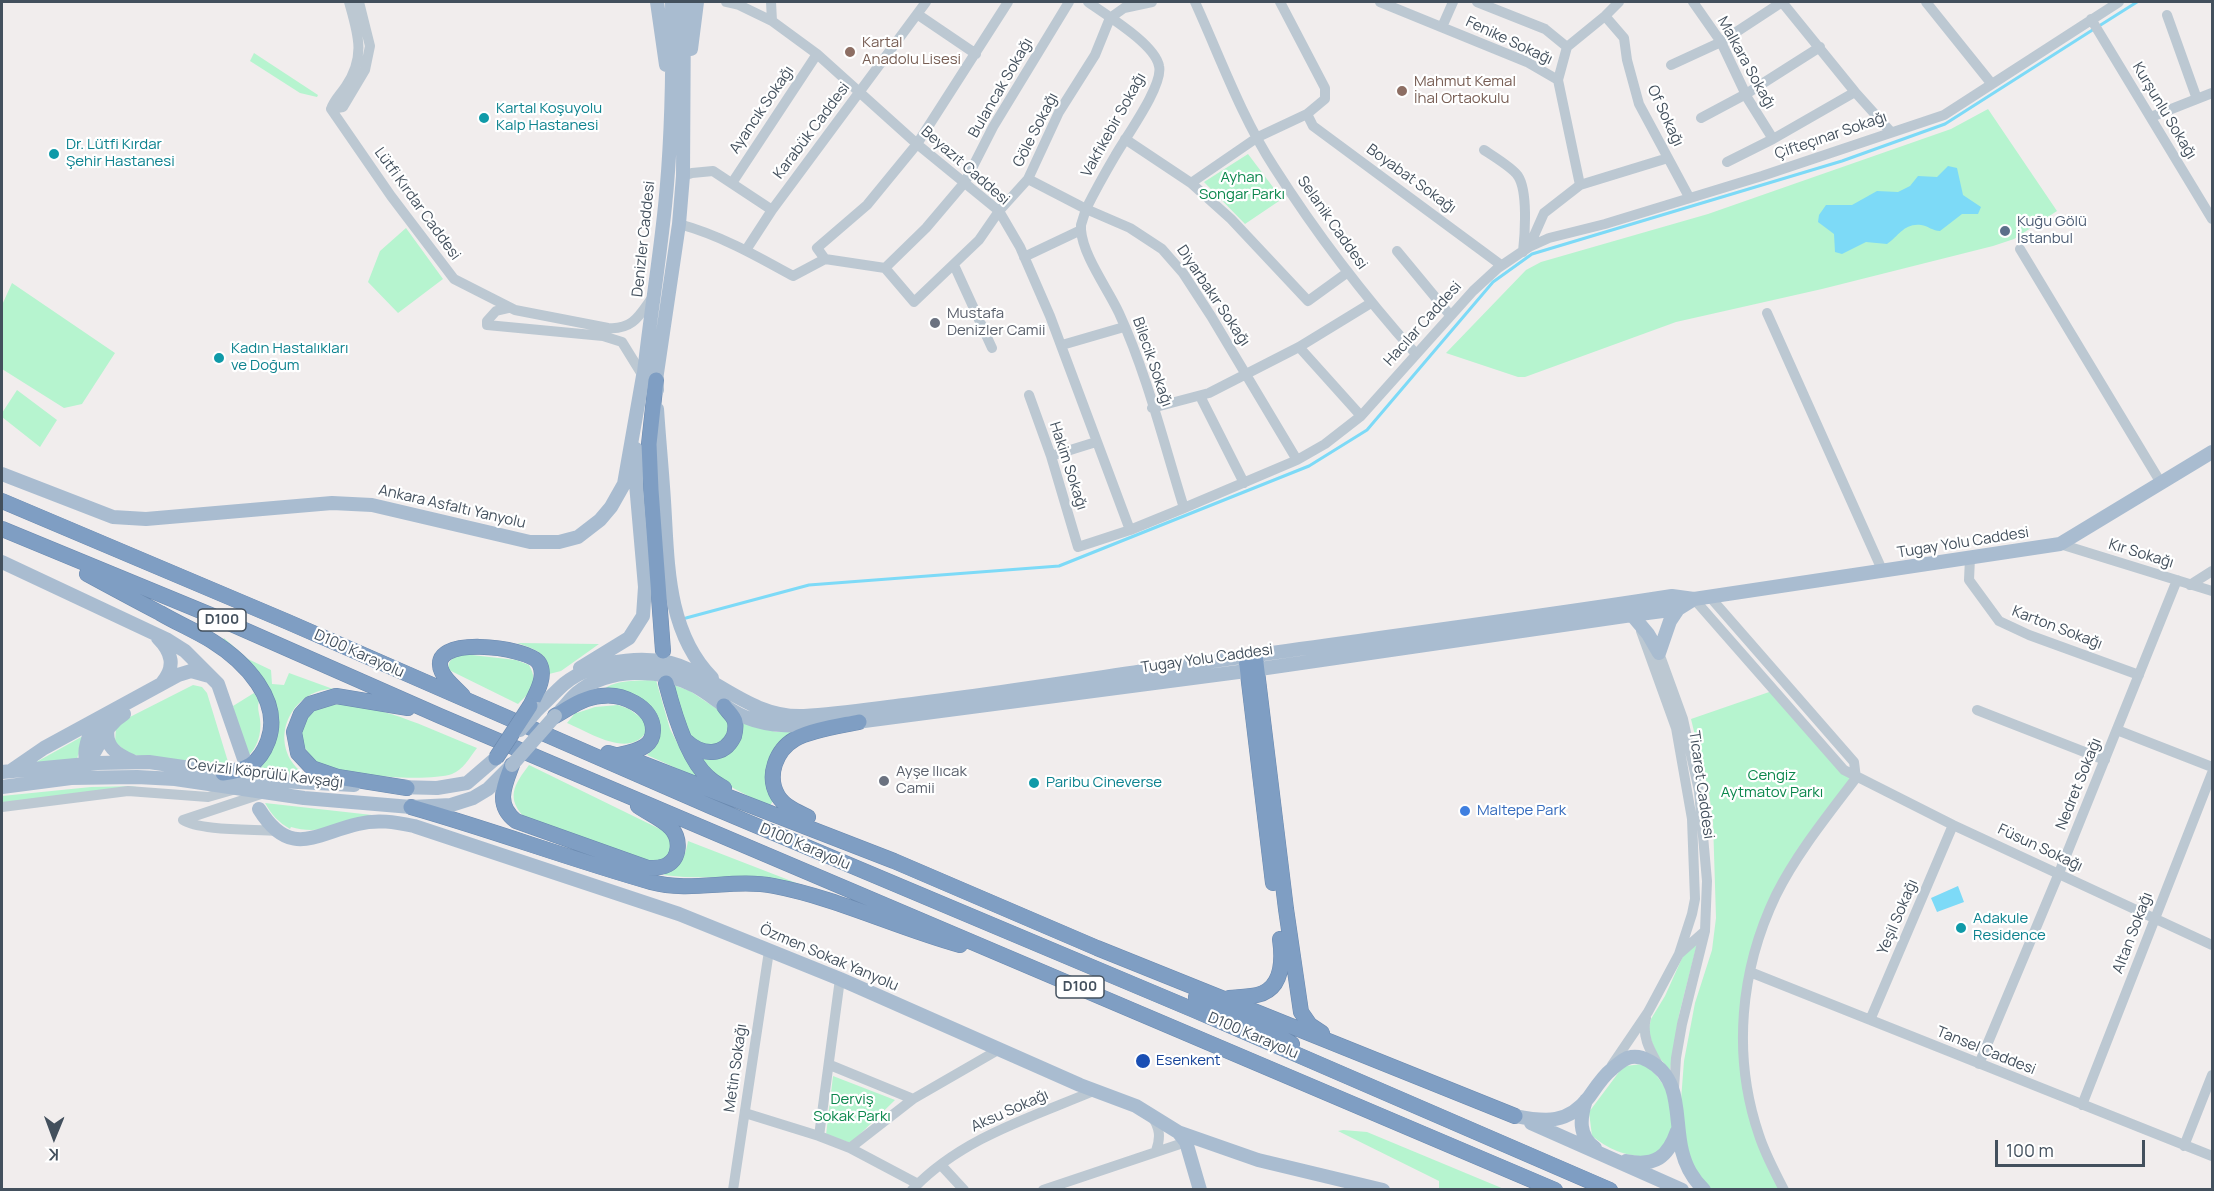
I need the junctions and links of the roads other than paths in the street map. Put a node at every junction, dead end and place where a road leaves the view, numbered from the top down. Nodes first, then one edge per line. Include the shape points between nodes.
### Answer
1 (349, 2) edge
2 (359, 2) edge
3 (657, 2) edge
4 (672, 2) edge
5 (684, 2) edge
6 (697, 2) edge
7 (726, 2) edge
8 (771, 2) edge
9 (926, 2) edge
10 (1008, 2) edge
11 (1070, 2) edge
12 (1088, 2) edge
13 (1152, 2) edge
14 (1196, 2) edge
15 (1280, 2) edge
16 (1380, 2) edge
17 (1453, 2) edge
18 (1477, 2) edge
19 (1619, 2) edge
20 (1693, 2) edge
21 (1782, 2) edge
22 (1926, 2) edge
23 (2119, 2) edge
24 (917, 14) junction
25 (2167, 15) dead end
26 (1605, 16) junction
27 (1110, 18) junction
28 (2091, 19) junction
29 (772, 21) junction
30 (1442, 27) junction
31 (1721, 42) junction
32 (1820, 46) junction
33 (1567, 47) junction
34 (817, 54) junction
35 (976, 54) junction
36 (1671, 64) dead end
37 (1558, 80) junction
38 (1991, 83) junction
39 (860, 92) junction
40 (1855, 92) junction
41 (2212, 93) edge
42 (1746, 94) junction
43 (2197, 99) junction
44 (678, 107) junction
45 (331, 109) junction
46 (1307, 114) junction
47 (2151, 117) junction
48 (1701, 118) dead end
49 (1891, 132) junction
50 (1258, 137) junction
51 (1125, 139) junction
52 (1773, 139) junction
53 (917, 144) junction
54 (1484, 150) dead end
55 (1668, 158) junction
56 (1727, 162) dead end
57 (683, 176) junction
58 (1028, 179) junction
59 (965, 182) junction
60 (732, 183) junction
61 (1191, 183) junction
62 (1580, 185) junction
63 (1689, 197) junction
64 (1086, 209) junction
65 (772, 210) junction
66 (999, 211) junction
67 (2212, 219) edge
68 (680, 224) junction
69 (1081, 230) junction
70 (1526, 249) junction
71 (2020, 249) dead end
72 (746, 250) junction
73 (1397, 251) dead end
74 (1024, 257) junction
75 (825, 259) junction
76 (954, 265) junction
77 (1501, 266) junction
78 (885, 268) junction
79 (1348, 272) junction
80 (655, 295) junction
81 (1371, 303) junction
82 (509, 308) junction
83 (1767, 313) dead end
84 (1450, 315) junction
85 (1124, 327) junction
86 (1062, 345) junction
87 (1299, 347) junction
88 (992, 348) dead end
89 (1416, 354) junction
90 (1247, 374) junction
91 (650, 378) junction
92 (1029, 396) dead end
93 (1200, 396) junction
94 (1152, 408) junction
95 (1361, 416) junction
96 (1096, 442) junction
97 (2212, 452) edge
98 (1052, 456) junction
99 (1297, 460) junction
100 (2, 474) edge
101 (1244, 483) junction
102 (2162, 483) junction
103 (2, 501) edge
104 (1184, 508) junction
105 (2, 529) edge
106 (1130, 530) junction
107 (21, 538) junction
108 (2060, 544) junction
109 (1077, 547) joint
110 (1970, 558) junction
111 (2, 562) edge
112 (2212, 571) edge
113 (1883, 572) junction
114 (2177, 580) junction
115 (2190, 585) junction
116 (2212, 591) edge
117 (1710, 597) junction
118 (1695, 599) junction
119 (1678, 609) junction
120 (1637, 614) junction
121 (154, 634) junction
122 (663, 651) dead end
123 (1659, 652) junction
124 (1251, 663) junction
125 (2139, 675) junction
126 (211, 677) junction
127 (161, 683) junction
128 (666, 683) dead end
129 (725, 699) junction
130 (468, 700) junction
131 (534, 707) junction
132 (1977, 710) dead end
133 (440, 716) junction
134 (555, 717) junction
135 (859, 722) junction
136 (102, 724) junction
137 (2117, 730) junction
138 (685, 740) junction
139 (576, 747) junction
140 (619, 755) junction
141 (496, 758) joint
142 (244, 759) dead end
143 (2105, 760) junction
144 (134, 762) junction
145 (86, 764) junction
146 (512, 765) junction
147 (2212, 767) edge
148 (6, 772) edge
149 (223, 772) junction
150 (2212, 772) edge
151 (114, 776) junction
152 (71, 778) junction
153 (1856, 778) junction
154 (606, 785) junction
155 (2, 787) edge
156 (407, 788) junction
157 (237, 789) junction
158 (264, 793) junction
159 (2, 807) edge
160 (411, 807) junction
161 (259, 809) dead end
162 (788, 818) junction
163 (1953, 825) junction
164 (277, 831) junction
165 (894, 861) junction
166 (2059, 873) junction
167 (2156, 918) junction
168 (1705, 931) junction
169 (2212, 945) edge
170 (1096, 948) junction
171 (768, 951) junction
172 (1679, 954) junction
173 (1022, 962) junction
174 (1750, 972) junction
175 (840, 980) junction
176 (1224, 998) junction
177 (1648, 1012) junction
178 (1870, 1020) junction
179 (1348, 1048) junction
180 (998, 1050) junction
181 (1979, 1064) junction
182 (830, 1065) junction
183 (1661, 1069) junction
184 (1607, 1073) junction
185 (2212, 1075) edge
186 (1352, 1079) junction
187 (1674, 1089) junction
188 (1096, 1090) junction
189 (913, 1099) junction
190 (1586, 1100) junction
191 (2082, 1105) junction
192 (745, 1113) junction
193 (1150, 1113) junction
194 (1515, 1116) junction
195 (1679, 1126) junction
196 (819, 1136) junction
197 (1182, 1137) junction
198 (2184, 1146) junction
199 (850, 1148) junction
200 (1156, 1151) junction
201 (2212, 1156) edge
202 (1611, 1158) junction
203 (941, 1165) junction
204 (915, 1186) edge
205 (733, 1190) edge
206 (964, 1190) edge
207 (1043, 1190) edge
208 (1200, 1190) edge
209 (1383, 1190) edge
210 (1555, 1190) edge
211 (1610, 1190) edge
212 (1682, 1190) edge
213 (1704, 1190) edge
214 (1784, 1190) edge

1 - 45 street via 360,54 346,87
2 - 45 street via 370,46 365,70 343,107
3 - 44 main road, Denizler Caddesi
4 - 44 main road, Denizler Caddesi
5 - 44 main road, Denizler Caddesi
6 - 44 main road, Denizler Caddesi
7 - 29 street, Beyazıt Caddesi
8 - 29 street
9 - 24 street, Karabük Caddesi
10 - 35 street
11 - 59 street, Bulancak Sokağı via 993,128
12 - 27 street, Vakfıkebir Sokağı
13 - 27 street via 1124,8
14 - 50 street, Selanik Caddesi
15 - 46 street via 1325,88 1325,99
16 - 30 street, Fenike Sokağı
17 - 30 street
18 - 33 street via 1545,29
19 - 26 street
20 - 31 street, Malkara Sokağı
21 - 31 street
21 - 32 street
22 - 38 street
23 - 28 street, Çifteçınar Sokağı
24 - 35 street
24 - 39 street, Karabük Caddesi
25 - 43 street
26 - 33 street
26 - 55 street, Of Sokağı via 1624,38 1640,104
27 - 51 street, Vakfıkebir Sokağı via 1150,50 1159,65 1156,85
27 - 58 street, Göle Sokağı via 1095,55 1059,112
28 - 38 street, Çifteçınar Sokağı
28 - 47 street, Kurşunlu Sokağı
29 - 34 street, Beyazıt Caddesi
30 - 37 street, Fenike Sokağı
31 - 36 street
31 - 42 street, Malkara Sokağı
32 - 40 street
32 - 42 street
33 - 37 street
34 - 39 street, Beyazıt Caddesi
34 - 60 street, Ayancık Sokağı
35 - 53 street
37 - 62 street
38 - 49 street, Çifteçınar Sokağı via 1944,115
39 - 53 street, Beyazıt Caddesi
39 - 65 street, Karabük Caddesi
40 - 49 street
40 - 52 street
41 - 43 street
42 - 48 street
42 - 52 street, Malkara Sokağı
43 - 47 street
44 - 57 main road, Denizler Caddesi
44 - 80 main road, Denizler Caddesi
45 - 82 street, Lütfi Kırdar Caddesi via 454,279
46 - 50 street
46 - 77 street, Boyabat Sokağı via 1313,126
47 - 67 street, Kurşunlu Sokağı
49 - 63 street, Çifteçınar Sokağı
50 - 61 street
50 - 79 street, Selanik Caddesi via 1273,166
51 - 61 street
51 - 64 street, Vakfıkebir Sokağı
52 - 56 street
53 - 59 street, Beyazıt Caddesi
53 - 75 street via 867,205 818,248
54 - 70 street via 1519,176
55 - 62 street
55 - 63 street, Of Sokağı
57 - 60 street via 713,171
57 - 68 main road, Denizler Caddesi
58 - 64 street, Diyarbakır Sokağı
58 - 66 street, Göle Sokağı
59 - 66 street, Beyazıt Caddesi
59 - 78 street, Bulancak Sokağı
60 - 65 street
61 - 79 street via 1231,219 1308,301
62 - 70 street via 1544,213
63 - 70 street, Çifteçınar Sokağı via 1550,238
64 - 69 street, Vakfıkebir Sokağı
64 - 90 street, Diyarbakır Sokağı via 1130,228 1162,249 1183,273
65 - 72 street, Karabük Caddesi
66 - 74 street, Beyazıt Caddesi
66 - 76 street, Göle Sokağı via 979,240
68 - 72 street
68 - 91 main road, Denizler Caddesi
69 - 74 street
69 - 85 street, Bilecik Sokağı via 1090,258
70 - 77 street, Hacılar Caddesi
71 - 102 street
72 - 75 street via 794,276
73 - 84 street
74 - 86 street, Beyazıt Caddesi
75 - 78 street
76 - 78 street, Göle Sokağı via 914,302
76 - 88 street
77 - 84 street, Hacılar Caddesi
79 - 81 street, Selanik Caddesi
80 - 82 street, Lütfi Kırdar Caddesi via 635,321 621,329
80 - 91 main road, Denizler Caddesi
81 - 87 street
81 - 89 street, Selanik Caddesi
82 - 91 street via 496,311 487,325 603,336 622,342
83 - 113 street
84 - 89 street, Hacılar Caddesi
85 - 86 street
85 - 94 street, Bilecik Sokağı
86 - 96 street, Beyazıt Caddesi
87 - 90 street
87 - 95 street
89 - 95 street, Hacılar Caddesi
90 - 93 street
90 - 99 street, Diyarbakır Sokağı
91 - 100 main road, Ankara Asfaltı Yanyolu via 624,484 600,520 578,537 559,542 530,542 372,505 332,503 146,519 112,517
91 - 122 highway via 651,490
91 - 129 main road via 676,613 697,661
91 - 131 main road via 635,452 645,587 643,616 629,638 563,679
92 - 98 street, Hakim Sokağı
93 - 94 street
93 - 101 street
94 - 104 street, Bilecik Sokağı
95 - 99 street, Hacılar Caddesi
96 - 98 street
96 - 106 street, Beyazıt Caddesi
97 - 102 main road, Tugay Yolu Caddesi
98 - 109 street, Hakim Sokağı
99 - 101 street, Hacılar Caddesi
101 - 104 street, Hacılar Caddesi
102 - 108 main road, Tugay Yolu Caddesi
103 - 130 highway, D100 Karayolu / D100
104 - 106 street, Hacılar Caddesi
105 - 107 highway, D100 Karayolu / D100
106 - 109 street, Hacılar Caddesi
107 - 133 highway, D100 Karayolu / D100 via 213,616
107 - 149 highway via 213,642 254,679 271,710 268,741 262,754 248,767
108 - 110 main road, Tugay Yolu Caddesi
108 - 114 street, Kır Sokağı
110 - 113 main road, Tugay Yolu Caddesi
110 - 125 street, Karton Sokağı via 1970,580 1999,621
111 - 121 main road
112 - 115 street
113 - 117 main road, Tugay Yolu Caddesi
114 - 115 street, Kır Sokağı
114 - 125 street, Nedret Sokağı
115 - 116 street, Kır Sokağı
117 - 118 main road, Tugay Yolu Caddesi
117 - 153 street via 1854,762
118 - 119 main road, Tugay Yolu Caddesi
118 - 120 main road, Tugay Yolu Caddesi via 1672,596
118 - 153 street, Füsun Sokağı via 1844,770
119 - 120 main road, Tugay Yolu Caddesi
119 - 123 main road
120 - 123 main road
120 - 124 main road, Tugay Yolu Caddesi
120 - 124 main road, Tugay Yolu Caddesi
120 - 172 street, Ticaret Caddesi via 1676,728 1692,819 1695,899
121 - 126 main road via 185,651
121 - 127 main road via 172,660 169,674
123 - 168 street, Ticaret Caddesi via 1683,719 1699,790 1707,881
124 - 129 main road, Tugay Yolu Caddesi via 792,717
124 - 135 main road, Tugay Yolu Caddesi
124 - 176 highway via 1283,959 1277,980 1266,991
124 - 179 highway via 1301,1012 1310,1025
125 - 137 street, Nedret Sokağı
126 - 127 main road via 191,671
126 - 136 main road via 174,686
126 - 142 main road via 220,688
127 - 136 main road
128 - 138 highway
129 - 131 main road via 689,669 636,659 614,662 583,674
129 - 134 main road, Cevizli Köprülü Kavşağı via 715,699 685,681 638,673 594,682 577,693
129 - 135 main road, Tugay Yolu Caddesi via 743,717 773,725
129 - 138 highway via 735,720 729,746 706,752 694,749
130 - 131 highway via 442,674 439,665 442,656 452,648 512,650 531,655 539,663 542,675
130 - 139 highway, D100 Karayolu / D100
131 - 141 highway, bridge
132 - 143 street
133 - 154 highway, D100 Karayolu / D100
133 - 156 highway via 336,696 310,704 301,714 294,732 298,753 312,768 338,777
134 - 140 highway via 585,699 601,695 621,697 636,704 652,721 652,738 647,745
134 - 146 main road, Cevizli Köprülü Kavşağı, bridge
135 - 165 highway via 796,739 781,750 774,765 773,783 778,797 791,808
136 - 144 main road via 111,747
136 - 145 main road via 93,756
136 - 148 main road via 44,748
137 - 143 street, Nedret Sokağı
137 - 147 street
138 - 162 highway via 707,777 728,791
139 - 140 highway
139 - 186 highway, D100 Karayolu / D100
140 - 162 highway
141 - 156 main road, Cevizli Köprülü Kavşağı via 467,783
143 - 166 street, Nedret Sokağı
144 - 145 main road, Cevizli Köprülü Kavşağı
144 - 149 main road, Cevizli Köprülü Kavşağı
145 - 148 main road, Cevizli Köprülü Kavşağı
145 - 151 main road
145 - 152 main road
146 - 154 highway via 503,788 503,803 507,814 516,821 648,868 664,867 674,860 678,841 671,829
146 - 160 main road, Cevizli Köprülü Kavşağı via 473,798 451,805
149 - 156 main road, Cevizli Köprülü Kavşağı via 280,781
150 - 167 street, Altan Sokağı
151 - 152 main road, Cevizli Köprülü Kavşağı
151 - 157 main road, Cevizli Köprülü Kavşağı via 175,779
152 - 155 main road, Cevizli Köprülü Kavşağı
153 - 163 street, Füsun Sokağı
153 - 174 street via 1776,895
154 - 173 highway, D100 Karayolu / D100
157 - 158 main road, Cevizli Köprülü Kavşağı
157 - 159 street via 208,797 128,791
158 - 160 main road, Cevizli Köprülü Kavşağı
158 - 164 street via 183,820 189,824
160 - 173 highway via 654,882 772,886
161 - 164 main road
162 - 165 highway
163 - 166 street, Füsun Sokağı
163 - 178 street, Yeşil Sokağı
164 - 171 main road, Özmen Sokak Yanyolu via 284,836 308,839 358,824 391,822 679,914
165 - 170 highway
166 - 167 street, Füsun Sokağı
166 - 181 street, Nedret Sokağı
167 - 169 street, Füsun Sokağı
167 - 191 street, Altan Sokağı
168 - 172 street, Ticaret Caddesi
168 - 187 street, Ticaret Caddesi via 1682,1024
170 - 176 highway
170 - 186 highway via 1270,1031
171 - 175 main road, Özmen Sokak Yanyolu
171 - 192 street, Metin Sokağı
172 - 177 street, Ticaret Caddesi
173 - 210 highway, D100 Karayolu / D100
174 - 178 street, Tansel Caddesi
174 - 214 street via 1742,1020 1744,1070 1760,1137
175 - 180 main road, Özmen Sokak Yanyolu
175 - 182 street
176 - 179 highway
177 - 183 street, Ticaret Caddesi via 1644,1028 1647,1043
177 - 184 street, Ticaret Caddesi
178 - 181 street, Tansel Caddesi
179 - 194 highway
180 - 188 main road, Özmen Sokak Yanyolu
180 - 189 street
181 - 191 street, Tansel Caddesi
182 - 189 street
182 - 196 street
183 - 184 main road, Ticaret Caddesi via 1645,1059 1630,1057
183 - 187 main road, Ticaret Caddesi
184 - 190 main road, Ticaret Caddesi
185 - 198 street
186 - 211 highway, D100 Karayolu / D100
187 - 195 main road, Ticaret Caddesi
188 - 193 main road, Özmen Sokak Yanyolu
188 - 203 street, Aksu Sokağı via 984,1136
189 - 199 street
190 - 194 main road, Ticaret Caddesi via 1561,1119 1540,1121
190 - 202 main road via 1581,1114 1583,1135 1589,1144
191 - 198 street, Tansel Caddesi
192 - 196 street
192 - 205 street, Metin Sokağı
193 - 197 main road, Özmen Sokak Yanyolu
193 - 200 street via 1160,1133
194 - 202 main road
195 - 202 main road via 1668,1151 1655,1160 1642,1163
195 - 213 main road, Ticaret Caddesi via 1686,1165
196 - 199 street
197 - 200 street
197 - 208 main road
197 - 209 main road, Özmen Sokak Yanyolu
198 - 201 street, Tansel Caddesi
199 - 204 street
200 - 207 street
202 - 212 main road
203 - 204 street, Aksu Sokağı
203 - 206 street

